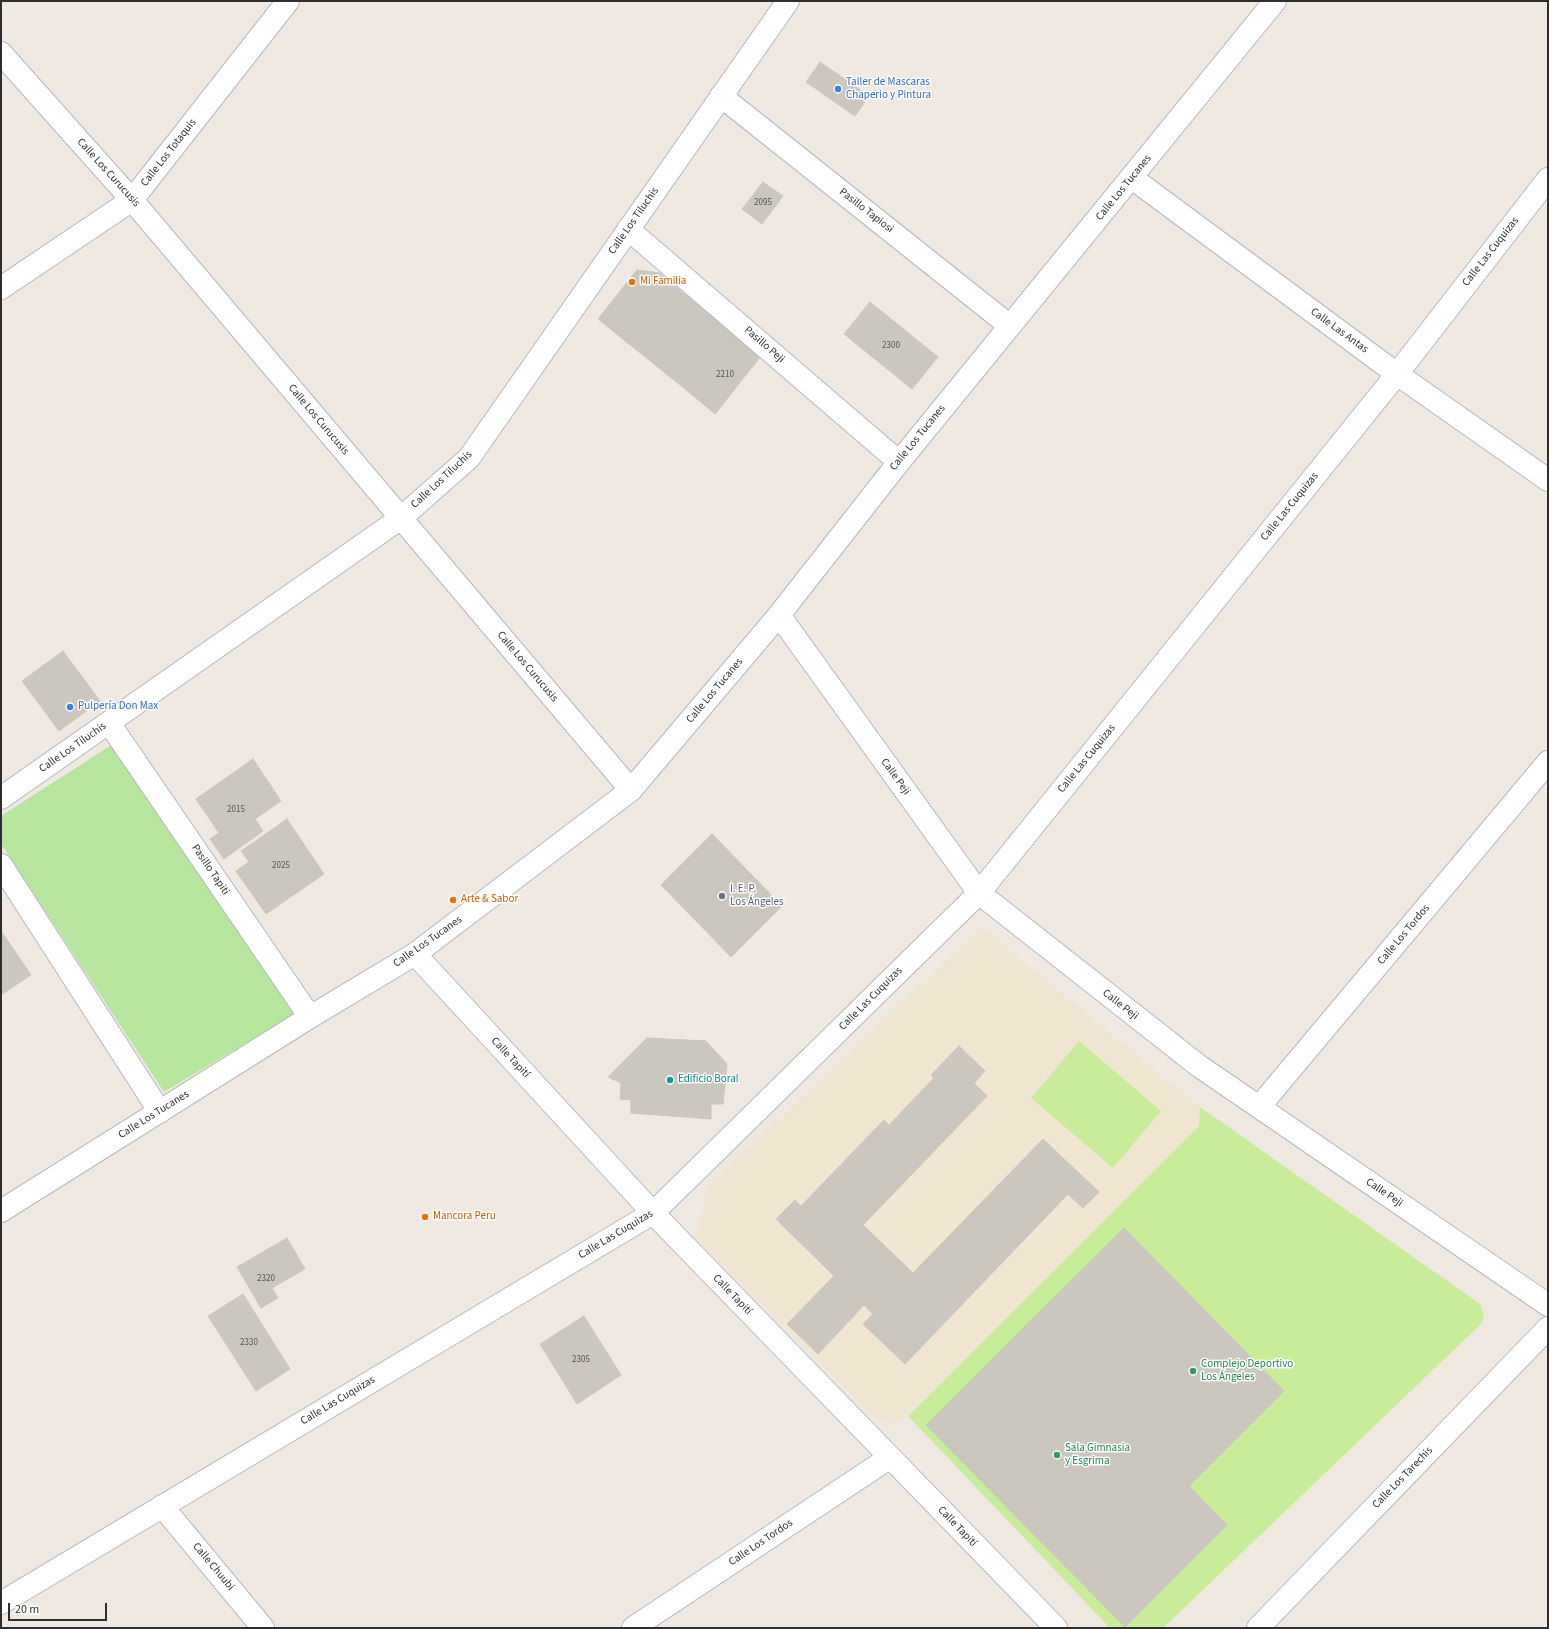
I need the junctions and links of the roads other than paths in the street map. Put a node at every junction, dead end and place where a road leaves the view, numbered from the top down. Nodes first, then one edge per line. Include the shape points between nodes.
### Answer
1 (288, 1) edge
2 (788, 1) edge
3 (1275, 1) edge
4 (1, 54) edge
5 (721, 96) junction
6 (1132, 178) junction
7 (1548, 179) edge
8 (132, 200) junction
9 (628, 229) junction
10 (1, 288) edge
11 (1010, 326) junction
12 (1397, 374) junction
13 (899, 462) junction
14 (1548, 480) edge
15 (401, 518) junction
16 (779, 615) junction
17 (110, 722) junction
18 (1548, 762) edge
19 (631, 790) junction
20 (1, 798) edge
21 (1, 865) edge
22 (979, 893) junction
23 (415, 954) junction
24 (310, 1017) junction
25 (1259, 1107) junction
26 (160, 1112) junction
27 (1, 1211) edge
28 (653, 1213) junction
29 (1548, 1305) edge
30 (1548, 1328) edge
31 (889, 1458) junction
32 (162, 1506) junction
33 (1, 1603) edge
34 (263, 1628) edge
35 (634, 1628) edge
36 (1056, 1628) edge
37 (1258, 1628) edge

1 - 8 street, Calle Los Totaquis
2 - 5 street, Calle Los Tiluchis
3 - 6 street, Calle Los Tucanes
4 - 8 street, Calle Los Curucusis
5 - 9 street, Calle Los Tiluchis
5 - 11 street, Pasillo Tapiosi
6 - 11 street, Calle Los Tucanes
6 - 12 street, Calle Las Antas
7 - 12 street, Calle Las Cuquizas
8 - 10 street, Calle Los Totaquis
8 - 15 street, Calle Los Curucusis
9 - 13 street, Pasillo Peji
9 - 15 street, Calle Los Tiluchis via 469,458
11 - 13 street, Calle Los Tucanes
12 - 14 street, Calle Las Antas
12 - 22 street, Calle Las Cuquizas
13 - 16 street, Calle Los Tucanes
15 - 17 street, Calle Los Tiluchis
15 - 19 street, Calle Los Curucusis
16 - 19 street, Calle Los Tucanes
16 - 22 street, Calle Peji
17 - 20 street, Calle Los Tiluchis
17 - 24 street, Pasillo Tapiti
18 - 25 street, Calle Los Tordos
19 - 23 street, Calle Los Tucanes
21 - 26 street
22 - 25 street, Calle Peji via 1199,1066
22 - 28 street, Calle Las Cuquizas
23 - 24 street, Calle Los Tucanes
23 - 28 street, Calle Tapití
24 - 26 street, Calle Los Tucanes
25 - 29 street, Calle Peji
26 - 27 street, Calle Los Tucanes
28 - 31 street, Calle Tapití
28 - 32 street, Calle Las Cuquizas
30 - 37 street, Calle Los Tarechis
31 - 35 street, Calle Los Tordos
31 - 36 street, Calle Tapití
32 - 33 street, Calle Las Cuquizas
32 - 34 street, Calle Chuubi

